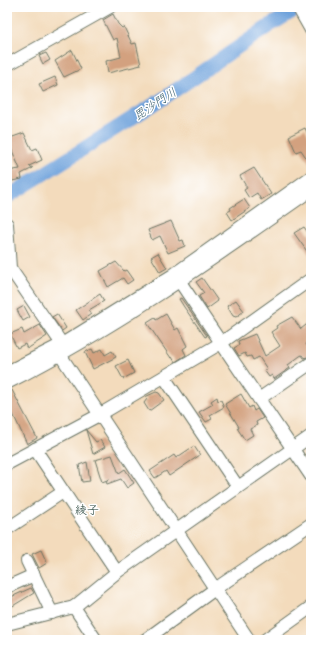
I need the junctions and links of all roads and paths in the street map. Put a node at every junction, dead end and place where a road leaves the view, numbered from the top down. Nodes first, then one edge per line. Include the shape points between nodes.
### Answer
1 (110, 7) edge
2 (298, 7) edge
3 (309, 27) edge
4 (7, 65) edge
5 (311, 177) edge
6 (311, 190) edge
7 (7, 224) edge
8 (311, 279) edge
9 (180, 282) junction
10 (221, 343) junction
11 (61, 350) junction
12 (311, 363) edge
13 (7, 372) edge
14 (164, 377) junction
15 (7, 383) edge
16 (259, 399) junction
17 (99, 415) junction
18 (311, 436) edge
19 (35, 449) junction
20 (293, 449) junction
21 (7, 464) edge
22 (311, 476) edge
23 (238, 487) junction
24 (63, 492) junction
25 (311, 524) edge
26 (7, 529) edge
27 (177, 531) junction
28 (27, 561) dead end
29 (117, 572) junction
30 (34, 576) junction
31 (7, 587) edge
32 (215, 589) junction
33 (74, 607) junction
34 (311, 607) edge
35 (52, 613) junction
36 (7, 624) edge
37 (157, 636) edge
38 (96, 640) edge
39 (144, 640) edge
40 (249, 640) edge
41 (264, 640) edge

1 - 4 street
2 - 3 street
5 - 11 street via 173,275
6 - 9 street
7 - 11 street via 10,268
8 - 10 street
9 - 10 street
9 - 11 street
10 - 14 street
10 - 16 street
11 - 13 street
11 - 15 street
11 - 17 street
12 - 16 street
14 - 17 street
14 - 23 street
16 - 20 street
17 - 19 street
17 - 27 street
18 - 20 street
19 - 21 street
19 - 24 street
20 - 22 street
20 - 23 street
23 - 27 street
24 - 26 street
24 - 29 street
25 - 32 street
27 - 29 street
27 - 32 street
28 - 30 street
29 - 33 street
30 - 31 street
30 - 35 street
32 - 37 street
32 - 40 street
33 - 35 street
33 - 38 street
34 - 41 street
35 - 36 street
37 - 39 street

